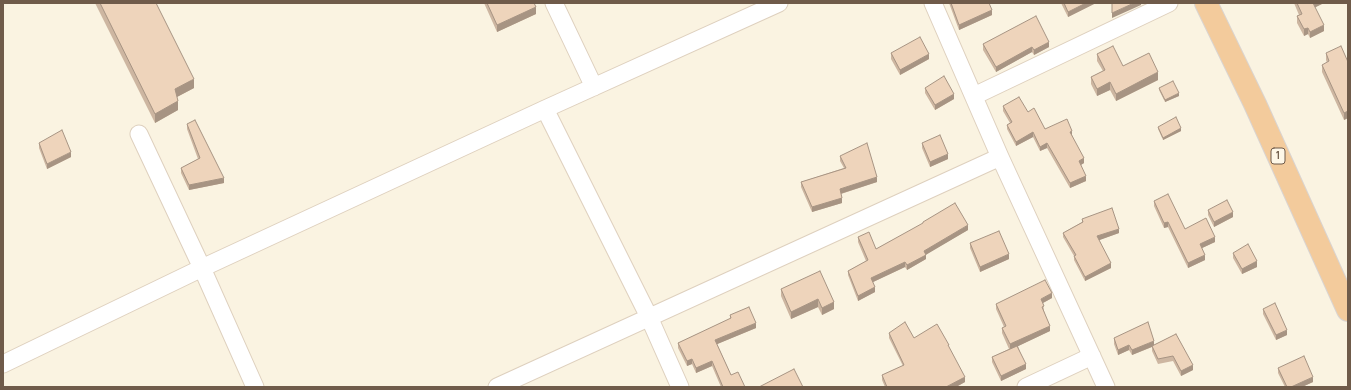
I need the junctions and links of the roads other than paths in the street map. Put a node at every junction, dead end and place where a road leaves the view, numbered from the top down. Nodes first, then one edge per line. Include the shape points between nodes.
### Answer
1 (554, 3) edge
2 (779, 3) edge
3 (933, 3) edge
4 (1169, 3) edge
5 (1206, 3) edge
6 (594, 87) junction
7 (974, 96) junction
8 (545, 109) junction
9 (139, 134) dead end
10 (1000, 157) junction
11 (202, 268) junction
12 (1348, 310) edge
13 (648, 317) junction
14 (1092, 356) junction
15 (3, 364) edge
16 (255, 387) edge
17 (497, 387) edge
18 (680, 387) edge
19 (1026, 387) edge
20 (1106, 387) edge

1 - 6 street
2 - 6 street
3 - 7 street
4 - 7 street
5 - 12 highway, 1 via 1255,104
6 - 8 street
7 - 10 street
8 - 11 street
8 - 13 street
9 - 11 street
10 - 13 street
10 - 14 street
11 - 15 street
11 - 16 street
13 - 17 street
13 - 18 street
14 - 19 street
14 - 20 street

